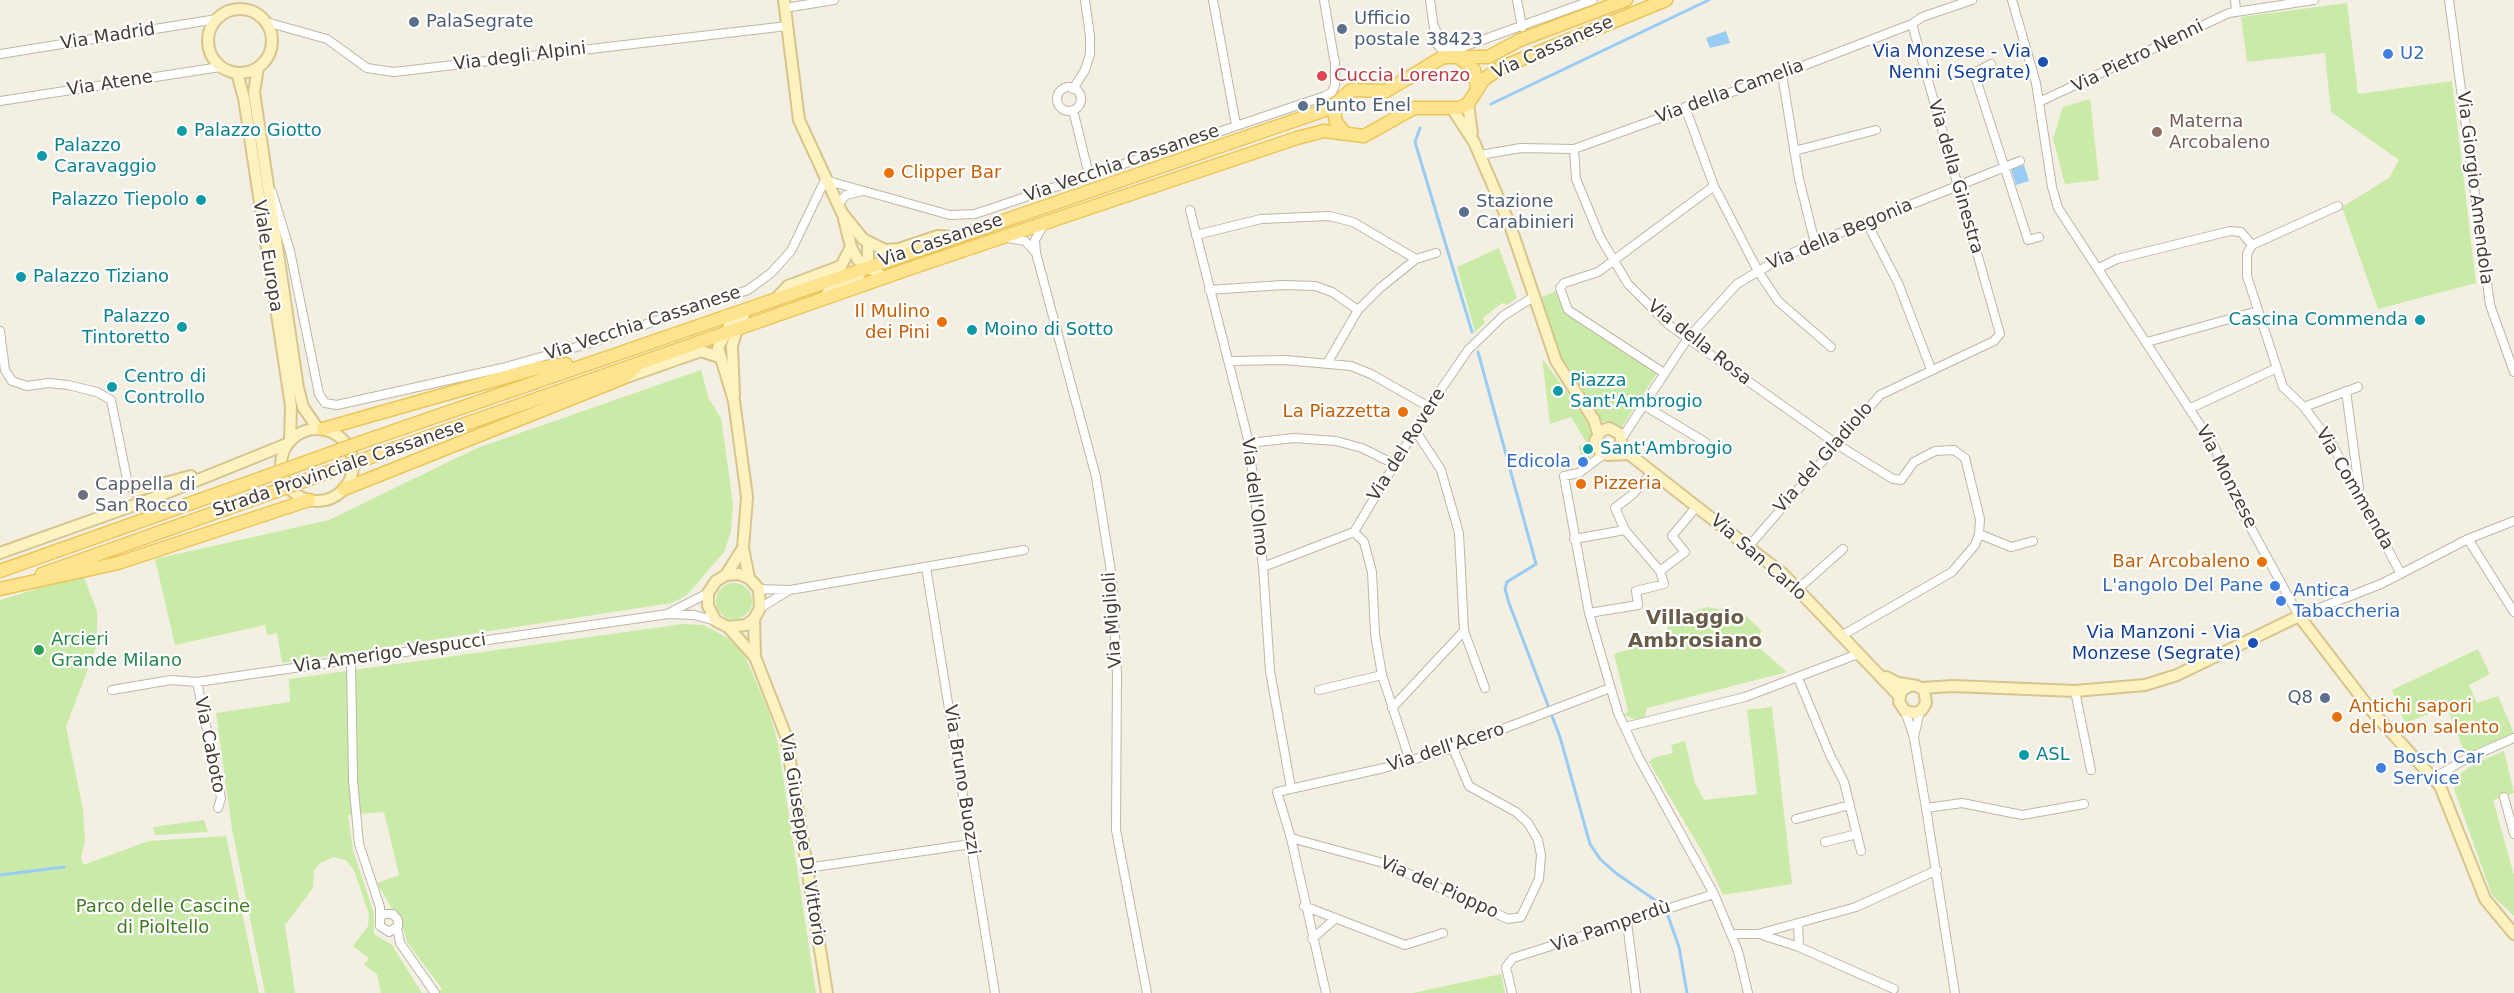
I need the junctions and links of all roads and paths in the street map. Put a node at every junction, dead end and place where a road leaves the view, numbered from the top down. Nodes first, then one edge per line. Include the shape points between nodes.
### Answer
1 (231, 0) edge
2 (243, 0) edge
3 (834, 0) edge
4 (1085, 0) edge
5 (1214, 0) edge
6 (1324, 0) edge
7 (1430, 0) edge
8 (1516, 0) edge
9 (1593, 0) edge
10 (1626, 0) edge
11 (1666, 0) edge
12 (1972, 0) edge
13 (2012, 0) edge
14 (2235, 0) edge
15 (2314, 0) edge
16 (2449, 0) edge
17 (1581, 2) edge
18 (785, 4) edge
19 (2236, 11) junction
20 (252, 12) junction
21 (221, 16) junction
22 (266, 21) junction
23 (1912, 24) junction
24 (787, 26) junction
25 (1434, 26) junction
26 (1522, 27) junction
27 (0, 54) edge
28 (1452, 56) junction
29 (1335, 61) junction
30 (1991, 64) dead end
31 (220, 67) junction
32 (258, 68) junction
33 (237, 74) junction
34 (1782, 74) junction
35 (1477, 88) junction
36 (1073, 89) junction
37 (0, 91) edge
38 (12, 99) junction
39 (0, 101) edge
40 (1339, 101) junction
41 (2039, 102) junction
42 (1468, 104) junction
43 (1685, 107) junction
44 (1073, 110) junction
45 (1453, 110) junction
46 (1236, 125) junction
47 (1876, 130) dead end
48 (1345, 133) junction
49 (1474, 142) junction
50 (1574, 149) junction
51 (1794, 151) junction
52 (1480, 155) junction
53 (2020, 161) dead end
54 (2004, 165) junction
55 (1089, 176) junction
56 (267, 180) junction
57 (825, 180) junction
58 (1956, 185) junction
59 (1714, 186) junction
60 (871, 191) junction
61 (2338, 206) dead end
62 (840, 208) junction
63 (1190, 210) dead end
64 (1045, 223) junction
65 (1867, 223) junction
66 (1196, 235) junction
67 (952, 237) junction
68 (2039, 237) dead end
69 (1000, 238) junction
70 (868, 243) junction
71 (1815, 243) junction
72 (2252, 245) junction
73 (851, 247) junction
74 (1036, 253) junction
75 (1436, 253) dead end
76 (1416, 259) junction
77 (1613, 262) junction
78 (865, 267) junction
79 (2099, 268) junction
80 (1758, 270) junction
81 (884, 277) junction
82 (1209, 290) junction
83 (779, 296) junction
84 (1535, 296) junction
85 (824, 298) junction
86 (1358, 310) junction
87 (2258, 311) junction
88 (701, 323) junction
89 (737, 329) junction
90 (2000, 330) joint
91 (0, 331) edge
92 (724, 333) junction
93 (1688, 338) junction
94 (2147, 342) junction
95 (732, 346) junction
96 (1831, 347) dead end
97 (719, 357) junction
98 (597, 359) junction
99 (1229, 361) junction
100 (641, 362) junction
101 (1328, 362) junction
102 (2277, 368) junction
103 (1931, 369) junction
104 (2514, 372) edge
105 (1665, 373) junction
106 (542, 378) joint
107 (623, 378) junction
108 (576, 385) joint
109 (2358, 387) dead end
110 (2346, 391) junction
111 (734, 401) junction
112 (1645, 406) junction
113 (1429, 407) junction
114 (2304, 407) junction
115 (2190, 408) junction
116 (321, 429) junction
117 (1415, 430) junction
118 (1613, 438) junction
119 (289, 442) junction
120 (1706, 442) dead end
121 (1250, 444) junction
122 (1838, 445) junction
123 (1599, 454) junction
124 (246, 460) junction
125 (1394, 465) junction
126 (1652, 472) junction
127 (344, 489) junction
128 (135, 491) joint
129 (2360, 493) junction
130 (309, 500) junction
131 (1697, 506) junction
132 (2514, 521) edge
133 (1625, 530) junction
134 (1354, 531) junction
135 (1979, 534) junction
136 (2471, 538) junction
137 (1574, 539) junction
138 (2033, 541) dead end
139 (1749, 546) junction
140 (743, 548) junction
141 (1843, 549) dead end
142 (1024, 550) dead end
143 (0, 553) edge
144 (926, 567) junction
145 (1263, 567) junction
146 (1660, 570) junction
147 (0, 571) edge
148 (2401, 574) junction
149 (726, 575) junction
150 (749, 578) junction
151 (0, 589) edge
152 (759, 589) junction
153 (1798, 589) junction
154 (790, 590) junction
155 (708, 593) junction
156 (760, 608) junction
157 (2514, 612) edge
158 (1589, 613) junction
159 (668, 614) junction
160 (2299, 616) junction
161 (754, 619) junction
162 (716, 621) junction
163 (728, 627) junction
164 (1464, 631) junction
165 (1841, 636) junction
166 (1858, 654) junction
167 (755, 657) junction
168 (351, 660) junction
169 (1878, 672) junction
170 (1382, 675) junction
171 (1798, 678) junction
172 (197, 682) junction
173 (1485, 687) dead end
174 (1610, 688) junction
175 (112, 690) dead end
176 (1319, 690) dead end
177 (1920, 690) junction
178 (2075, 691) junction
179 (1899, 696) junction
180 (1392, 708) junction
181 (1905, 711) junction
182 (1920, 711) junction
183 (1624, 727) junction
184 (1914, 738) junction
185 (2514, 738) edge
186 (1453, 748) junction
187 (1410, 761) junction
188 (2091, 770) dead end
189 (2434, 778) junction
190 (1291, 788) junction
191 (2504, 797) dead end
192 (2084, 804) dead end
193 (1850, 805) junction
194 (218, 808) dead end
195 (1926, 808) junction
196 (1796, 819) dead end
197 (1857, 834) junction
198 (2514, 834) edge
199 (1291, 838) junction
200 (1825, 842) dead end
201 (971, 844) junction
202 (1862, 851) dead end
203 (807, 868) junction
204 (1937, 870) junction
205 (1714, 894) junction
206 (379, 904) junction
207 (1304, 906) junction
208 (391, 913) junction
209 (380, 918) junction
210 (1336, 918) junction
211 (1627, 923) junction
212 (2504, 923) junction
213 (1798, 924) junction
214 (397, 928) junction
215 (2514, 929) edge
216 (388, 932) junction
217 (1443, 933) dead end
218 (1731, 934) junction
219 (1758, 934) junction
220 (2514, 934) edge
221 (1312, 939) junction
222 (400, 943) junction
223 (1799, 947) junction
224 (1894, 989) dead end
225 (435, 993) edge
226 (827, 993) edge
227 (995, 993) edge
228 (1147, 993) edge
229 (1326, 993) edge
230 (1512, 993) edge
231 (1636, 993) edge
232 (1748, 993) edge
233 (1955, 993) edge

1 - 21 street
2 - 20 street
3 - 18 street
4 - 36 street via 1090,54
5 - 46 street
6 - 29 street
7 - 25 street
8 - 26 street
9 - 17 street
10 - 28 main road, Via Cassanese via 1520,40 1488,57
11 - 35 main road, Via Cassanese via 1503,66
12 - 23 street, Via della Camelia
13 - 41 street, Via Monzese
14 - 19 street
15 - 19 street, Via Pietro Nenni
16 - 104 street, Via Giorgio Amendola via 2490,305
17 - 26 street
18 - 24 street
19 - 41 street, Via Pietro Nenni
20 - 21 street via 239,9
20 - 22 street
21 - 27 street, Via Madrid
21 - 31 street via 210,31 208,44
22 - 24 street, Via degli Alpini via 327,39 367,68 380,72
22 - 32 street, Viale Europa via 272,33 272,47
23 - 34 street, Via della Camelia
23 - 58 street, Via della Ginestra
24 - 57 street via 799,120
25 - 26 street via 1441,43 1456,48
25 - 28 street via 1436,43
28 - 35 main road, Via Cassanese via 1472,67
28 - 40 main road, Via Cassanese via 1386,91 1351,90
29 - 40 street via 1341,87
29 - 46 street, Via Vecchia Cassanese via 1335,86 1329,94
30 - 54 street via 1974,73
31 - 33 street
31 - 38 street, Via Atene
32 - 33 street
32 - 56 street, Viale Europa via 254,92
33 - 119 street, Viale Europa via 244,98 291,406
34 - 43 street, Via della Camelia
34 - 51 street
35 - 42 main road, Via Cassanese
36 - 44 street via 1081,98
36 - 44 street via 1062,90 1058,100 1063,109
37 - 38 street
38 - 39 street, Via Atene
40 - 48 main road via 1335,116
40 - 67 main road, Via Cassanese via 1325,110
41 - 79 street, Via Monzese via 2054,198
42 - 45 main road, Via Cassanese
42 - 49 street
43 - 50 street, Via della Camelia
43 - 59 street
44 - 55 street
45 - 48 main road, Via Cassanese via 1421,106 1369,134
45 - 49 street
46 - 55 street, Via Vecchia Cassanese
47 - 51 street
48 - 64 main road, Via Cassanese via 1310,134
49 - 52 street, Via San Carlo
50 - 52 street, Via della Camelia via 1521,148
50 - 77 street, Via della Rosa via 1576,179 1584,204
51 - 71 street
52 - 84 street, Via San Carlo
53 - 54 street, Via della Begonia
54 - 58 street, Via della Begonia
54 - 68 street via 2028,240
55 - 60 street, Via Vecchia Cassanese via 964,216
56 - 57 street, Via Vecchia Cassanese via 290,251 319,394 325,403 333,405 502,368 748,290 791,251
56 - 116 street, Viale Europa via 298,388 303,407
57 - 60 street, Via Vecchia Cassanese
57 - 62 street
58 - 65 street, Via della Begonia
58 - 90 street, Via della Ginestra
59 - 77 street
59 - 80 street
60 - 62 street via 846,195
61 - 72 street
62 - 70 street
62 - 73 street
63 - 66 street, Via dell'Olmo
64 - 69 main road, Via Cassanese
64 - 74 street via 1035,240
65 - 71 street, Via della Begonia
65 - 103 street via 1898,284
66 - 76 street via 1261,219 1329,216 1353,222
66 - 82 street, Via dell'Olmo
67 - 70 street via 934,237 892,250
67 - 78 main road, Via Cassanese
69 - 74 street via 1021,240
69 - 81 main road, Via Cassanese
70 - 78 street
71 - 80 street, Via della Begonia
72 - 79 street via 2241,232 2229,231 2117,259
72 - 87 street, Via Commenda via 2247,252 2246,269
73 - 78 street
73 - 83 street via 841,266 788,286
74 - 228 street, Via Miglioli via 1096,477 1111,570 1117,674 1116,830
75 - 76 street
76 - 86 street
77 - 93 street, Via della Rosa via 1644,301
77 - 105 street via 1588,277 1561,285 1564,304
78 - 81 street
78 - 83 main road, Via Cassanese
78 - 85 street via 855,280 830,291
79 - 94 street, Via Monzese
80 - 93 street, Via della Begonia via 1713,307
80 - 96 street via 1778,301
81 - 85 main road, Via Cassanese
82 - 86 street via 1316,286
82 - 99 street, Via dell'Olmo
83 - 88 main road, Via Cassanese
83 - 92 street via 768,307 734,319
84 - 113 street, Via del Rovere via 1485,332
84 - 118 street, Via San Carlo via 1556,361 1594,420
85 - 89 main road, Via Cassanese
86 - 101 street
87 - 94 street
87 - 102 street, Via Commenda
88 - 92 street
88 - 98 main road, Via Cassanese
89 - 92 main road, Via Cassanese
89 - 95 street
90 - 103 street, Via del Gladiolo via 1996,340
91 - 128 street via 4,370 12,381 27,386 68,385 111,400 128,484
92 - 95 street
92 - 97 street
92 - 100 main road, Via Cassanese
93 - 105 street, Via della Begonia
93 - 122 street, Via della Rosa
94 - 115 street, Via Monzese
95 - 111 street
97 - 107 street via 701,351
97 - 111 street
98 - 106 main road, Via Cassanese
98 - 116 main road via 534,369
99 - 101 street
99 - 121 street, Via dell'Olmo
100 - 107 main road
100 - 108 main road, Via Cassanese
101 - 113 street via 1364,370
102 - 114 street, Via Commenda via 2284,390
102 - 115 street
103 - 122 street, Via del Gladiolo via 1880,395
105 - 112 street, Via della Begonia
106 - 147 main road, Strada Provinciale Cassanese, bridge
107 - 127 main road
108 - 151 main road, Strada Provinciale Cassanese, bridge
109 - 110 street, Via Commenda
110 - 114 street, Via Commenda
110 - 129 street
111 - 140 street via 747,497
112 - 118 street, Via della Begonia via 1631,425
112 - 120 street
113 - 117 street, Via del Rovere
114 - 129 street, Via Commenda via 2333,446
115 - 160 street, Via Monzese via 2218,453 2240,508
116 - 119 street via 304,431
116 - 127 street via 340,438 351,453 352,472
117 - 125 street, Via del Rovere
117 - 164 street via 1440,470 1460,533
118 - 123 street
118 - 123 street via 1595,441
118 - 126 street, Via San Carlo
119 - 124 street
119 - 130 street via 281,458 283,478 291,491
121 - 125 street via 1289,438 1336,441 1362,448
121 - 145 street, Via dell'Olmo
122 - 135 street, Via della Rosa via 1896,480 1925,455 1941,450 1959,453 1968,464 1980,519
122 - 139 street, Via del Gladiolo
123 - 137 street via 1579,473 1564,476
124 - 128 street
124 - 143 street
125 - 134 street, Via del Rovere
126 - 131 street, Via San Carlo
126 - 133 street via 1615,508
127 - 130 street via 325,500
129 - 148 street, Via Commenda
130 - 151 main road via 118,562
131 - 139 street, Via San Carlo
131 - 146 street via 1672,536 1685,552
132 - 136 street
133 - 137 street
133 - 146 street
134 - 145 street
134 - 170 street via 1364,542 1372,572 1375,634
135 - 138 street via 2011,547
135 - 165 street via 1952,573
136 - 148 street
136 - 157 street
137 - 158 street
139 - 153 street, Via San Carlo
140 - 149 street
140 - 150 street
141 - 153 street
142 - 144 street
144 - 154 street
144 - 201 street, Via Bruno Buozzi
145 - 190 street, Via dell'Olmo via 1270,671
146 - 158 street via 1664,584 1636,591 1638,605
148 - 160 street
149 - 150 street
149 - 155 street
150 - 152 street
152 - 154 street
152 - 156 street
153 - 165 street, Via San Carlo
154 - 156 street
155 - 159 street, Via Amerigo Vespucci
155 - 162 street via 708,606
156 - 161 street
158 - 174 street
159 - 162 street, Via Amerigo Vespucci
159 - 168 street, Via Amerigo Vespucci
160 - 178 street via 2171,678 2136,686
160 - 189 street, Via Monzese via 2371,710
161 - 163 street via 740,627
161 - 167 street, Via Giuseppe Di Vittorio
162 - 163 street, Via Giuseppe Di Vittorio
163 - 167 street, Via Giuseppe Di Vittorio
164 - 173 street
164 - 180 street
165 - 166 street, Via San Carlo
166 - 169 street, Via San Carlo
166 - 171 street
167 - 203 street, Via Giuseppe Di Vittorio via 785,732
168 - 172 street, Via Amerigo Vespucci
168 - 206 street via 355,815 363,858
169 - 177 street, Via San Carlo
169 - 179 street, Via San Carlo
170 - 176 street
170 - 180 street
171 - 183 street via 1744,697
171 - 193 street via 1844,782
172 - 175 street, Via Amerigo Vespucci via 171,680
172 - 194 street, Via Caboto via 221,798
174 - 183 street
174 - 186 street, Via dell'Acero
177 - 178 street via 1960,687
177 - 179 street via 1903,688
177 - 182 street via 1926,706
178 - 188 street
179 - 181 street via 1899,705
180 - 187 street
181 - 182 street
181 - 184 street
182 - 184 street
183 - 205 street
184 - 195 street
185 - 189 street
186 - 187 street, Via dell'Acero
186 - 199 street, Via del Pioppo via 1469,786 1516,812 1538,840 1538,883 1523,915 1517,919 1508,919 1388,864
187 - 190 street, Via dell'Acero
189 - 212 street, Via Monzese via 2447,798 2481,892
190 - 199 street, Via dell'Acero via 1277,792
191 - 198 street
192 - 195 street via 2022,815 1962,803
193 - 196 street
193 - 197 street
195 - 204 street
197 - 200 street
197 - 202 street
199 - 207 street
201 - 203 street
201 - 227 street, Via Bruno Buozzi
203 - 226 street, Via Giuseppe Di Vittorio
204 - 213 street via 1856,907
204 - 233 street
205 - 211 street, Via Pamperdù
205 - 218 street
206 - 208 street
206 - 209 street
207 - 210 street
207 - 221 street
208 - 209 street
208 - 214 street via 398,920
209 - 216 street via 380,926
210 - 217 street via 1405,945
210 - 221 street
211 - 230 street, Via Pamperdù via 1508,962
211 - 231 street
212 - 215 street, Via Monzese
212 - 220 street, Via Monzese
213 - 219 street
213 - 223 street
214 - 216 street
214 - 222 street
216 - 222 street
218 - 219 street
218 - 232 street
219 - 223 street
221 - 229 street
222 - 225 street
223 - 224 street

